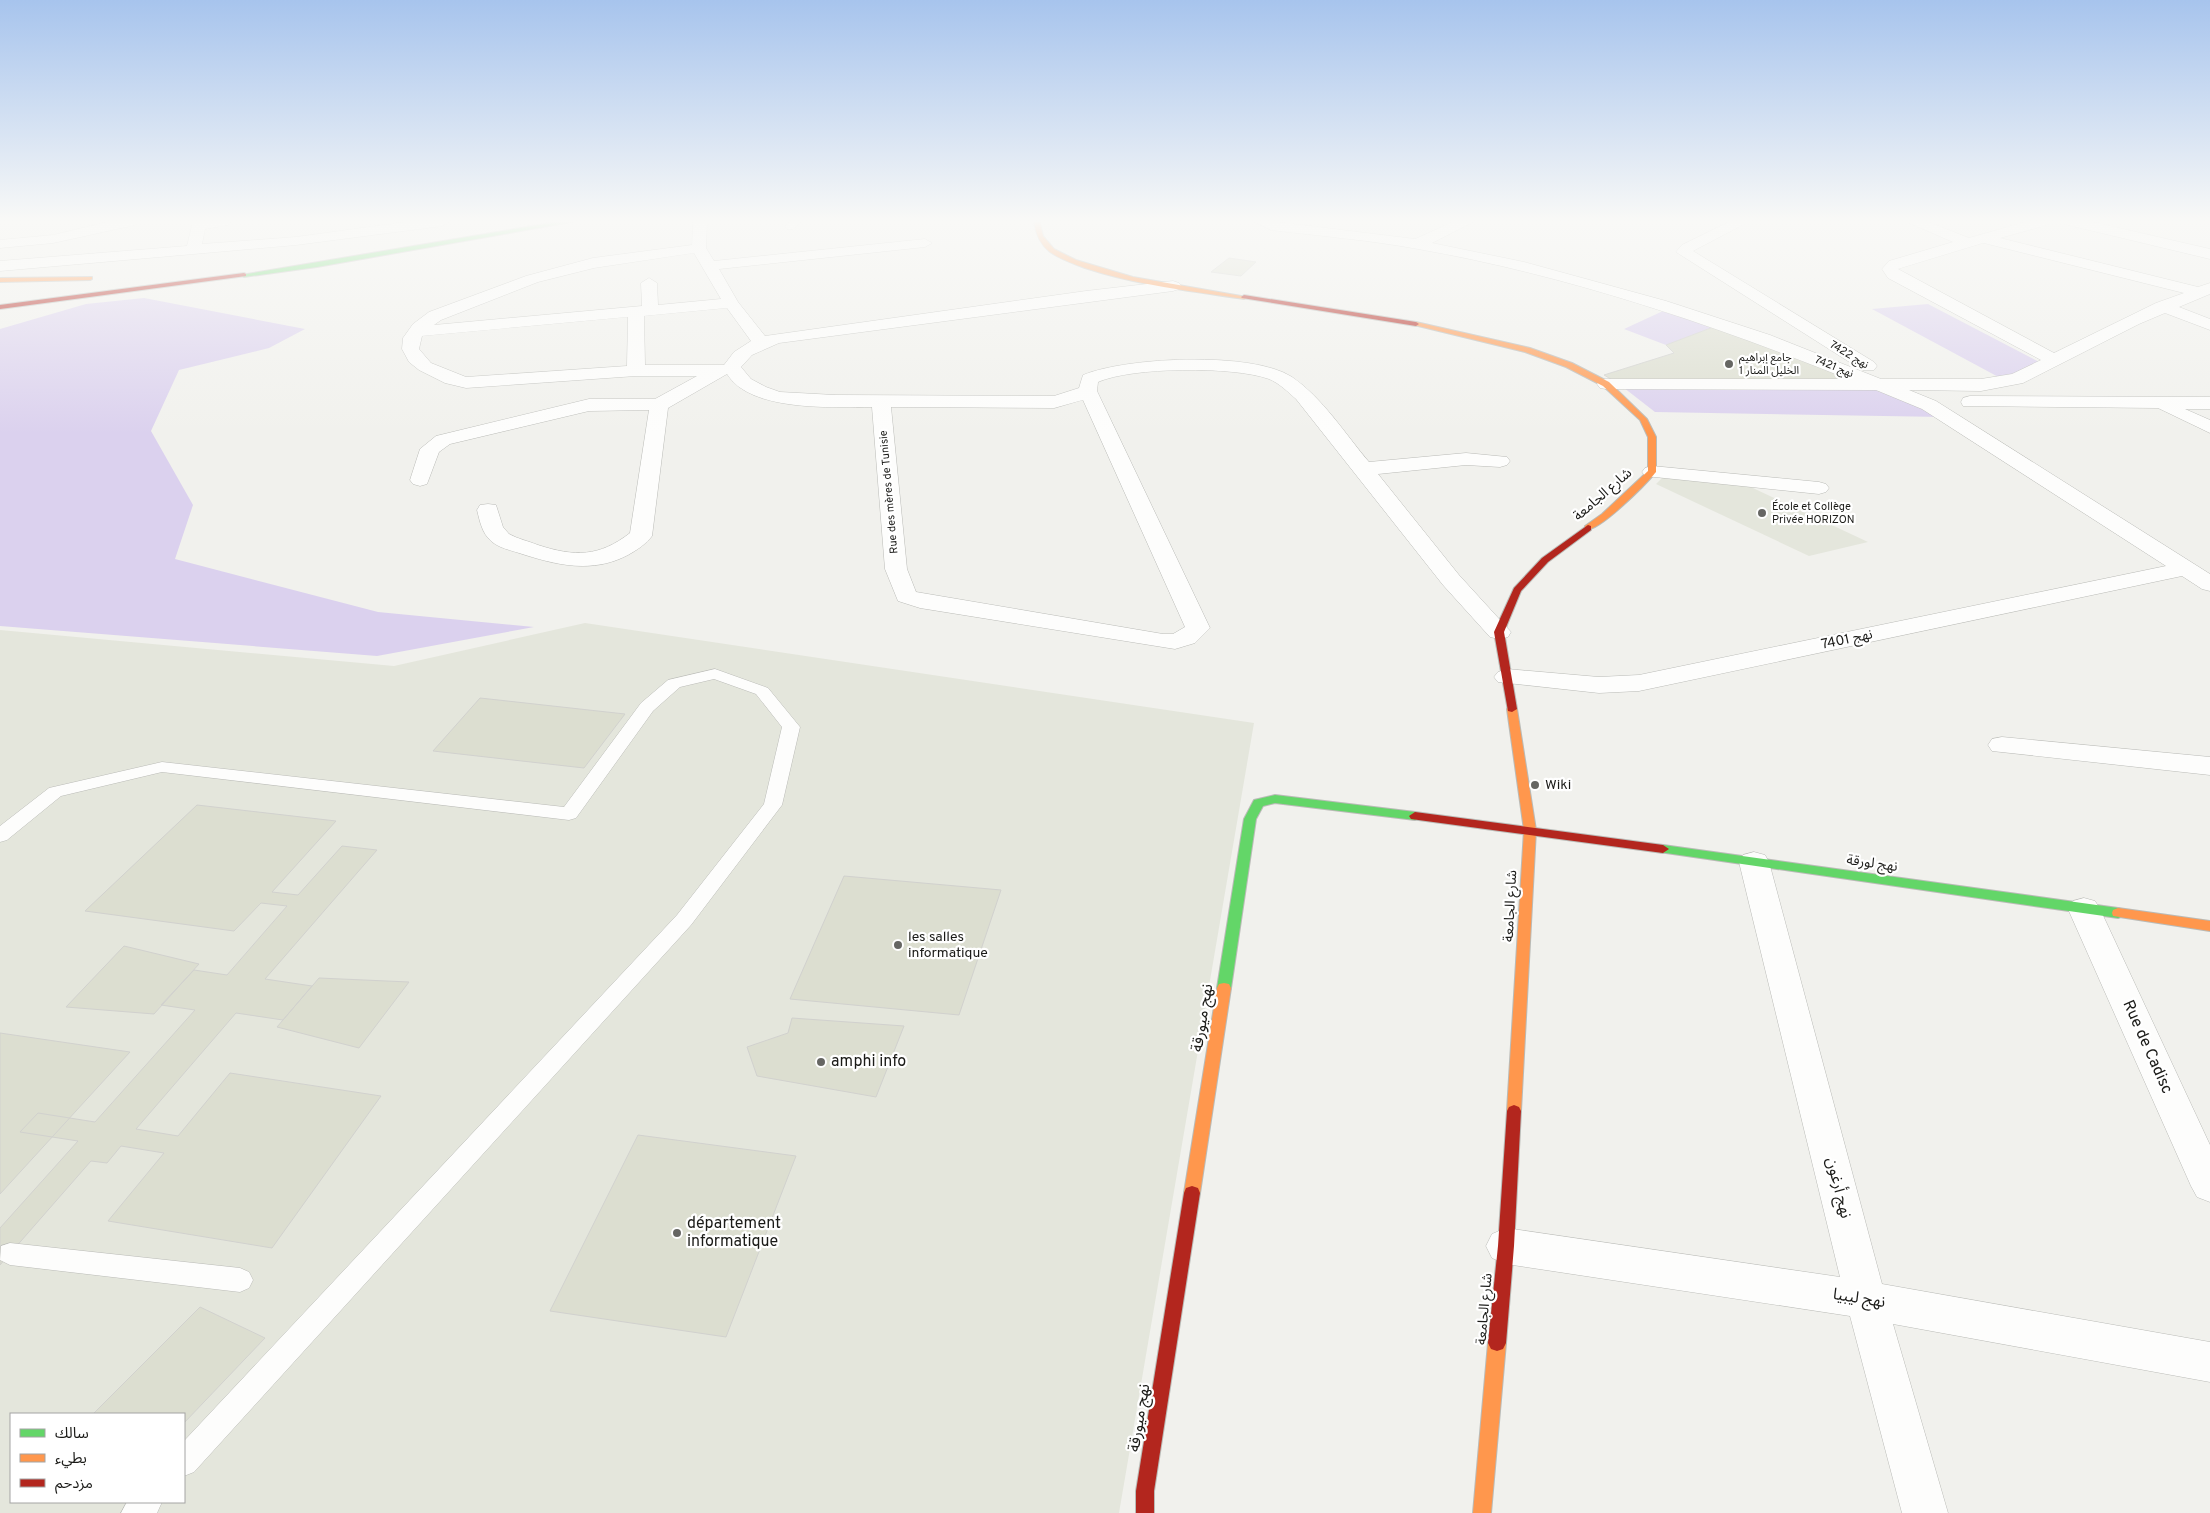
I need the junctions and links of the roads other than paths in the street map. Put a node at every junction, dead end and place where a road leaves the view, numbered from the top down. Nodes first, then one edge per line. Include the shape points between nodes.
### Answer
1 (109, 293) edge
2 (496, 293) edge
3 (647, 293) edge
4 (725, 293) edge
5 (1090, 293) edge
6 (1115, 293) edge
7 (1214, 293) edge
8 (1618, 293) edge
9 (1749, 293) edge
10 (1927, 293) edge
11 (2197, 293) edge
12 (1086, 296) junction
13 (731, 303) junction
14 (2162, 306) junction
15 (0, 307) edge
16 (643, 311) junction
17 (2210, 325) edge
18 (412, 332) junction
19 (1816, 334) junction
20 (1764, 339) junction
21 (760, 342) junction
22 (2054, 360) junction
23 (727, 368) junction
24 (636, 371) junction
25 (1606, 384) junction
26 (1891, 386) junction
27 (1088, 391) junction
28 (881, 400) junction
29 (1922, 401) junction
30 (2156, 402) junction
31 (2210, 403) edge
32 (659, 405) junction
33 (2210, 427) edge
34 (1500, 461) dead end
35 (1364, 469) junction
36 (1652, 472) junction
37 (420, 480) dead end
38 (1820, 488) dead end
39 (488, 510) dead end
40 (2185, 569) junction
41 (2210, 584) edge
42 (1499, 632) junction
43 (1507, 677) junction
44 (2002, 745) dead end
45 (2210, 766) edge
46 (1530, 830) junction
47 (0, 836) edge
48 (1754, 862) junction
49 (2084, 909) junction
50 (2210, 926) edge
51 (2210, 1186) edge
52 (1506, 1246) junction
53 (10, 1254) dead end
54 (240, 1280) dead end
55 (1866, 1300) junction
56 (2210, 1362) edge
57 (185, 1461) edge
58 (146, 1503) edge
59 (136, 1513) edge
60 (1145, 1513) edge
61 (1482, 1513) edge
62 (1925, 1513) edge

1 - 15 main road
2 - 18 street via 435,316
3 - 16 street
4 - 13 street
5 - 12 street
6 - 12 street
7 - 25 main road, شارع الجامعة via 1485,338 1568,365
8 - 20 street, نهج 7421
9 - 19 street, نهج 7422
10 - 22 street
11 - 14 street
12 - 21 street
13 - 16 street
13 - 21 street
14 - 17 street
14 - 22 street
16 - 18 street
16 - 24 street
18 - 24 street via 410,350 420,363 442,376 466,383
19 - 20 street
19 - 26 street, نهج 7422
20 - 26 street, نهج 7421
21 - 23 street
22 - 26 street via 2017,379 1997,384
23 - 24 street
23 - 28 street via 759,391 779,397
23 - 32 street
25 - 26 street
25 - 36 main road, شارع الجامعة via 1642,419 1652,437
26 - 29 street, نهج 7422
27 - 28 street via 1070,399 1036,404
27 - 28 street, Rue des mères de Tunisie via 1198,628 1189,638 1171,643 906,596 896,569
27 - 35 street via 1089,379 1094,375 1125,368 1177,366 1254,370 1275,375 1312,403
29 - 30 street
29 - 40 street
30 - 31 street
30 - 33 street
32 - 37 street via 589,406 443,440 430,449
32 - 39 street via 642,536 630,546 596,560 553,558 502,539 495,532
34 - 35 street via 1458,459
35 - 42 street via 1450,580
36 - 38 street
36 - 42 main road, شارع الجامعة via 1605,516 1539,566 1517,590
40 - 41 street
40 - 43 street, نهج 7401 via 1639,683 1606,685
42 - 43 main road, شارع الجامعة
43 - 46 main road, شارع الجامعة
44 - 45 street
46 - 48 main road, نهج لورقة
46 - 52 main road, شارع الجامعة
46 - 60 main road, نهج ميورقة via 1275,799 1253,806
47 - 57 lane via 55,792 162,766 569,814 647,706 674,683 715,674 762,691 790,727 773,805 684,920
48 - 49 main road, نهج لورقة
48 - 55 street, نهج أرغون
49 - 50 main road, نهج لورقة
49 - 51 street, Rue de Cadisc
52 - 55 street, نهج ليبيا
52 - 61 main road, شارع الجامعة
53 - 54 lane
55 - 56 street, نهج ليبيا
55 - 62 street, نهج أرغون
58 - 59 lane

